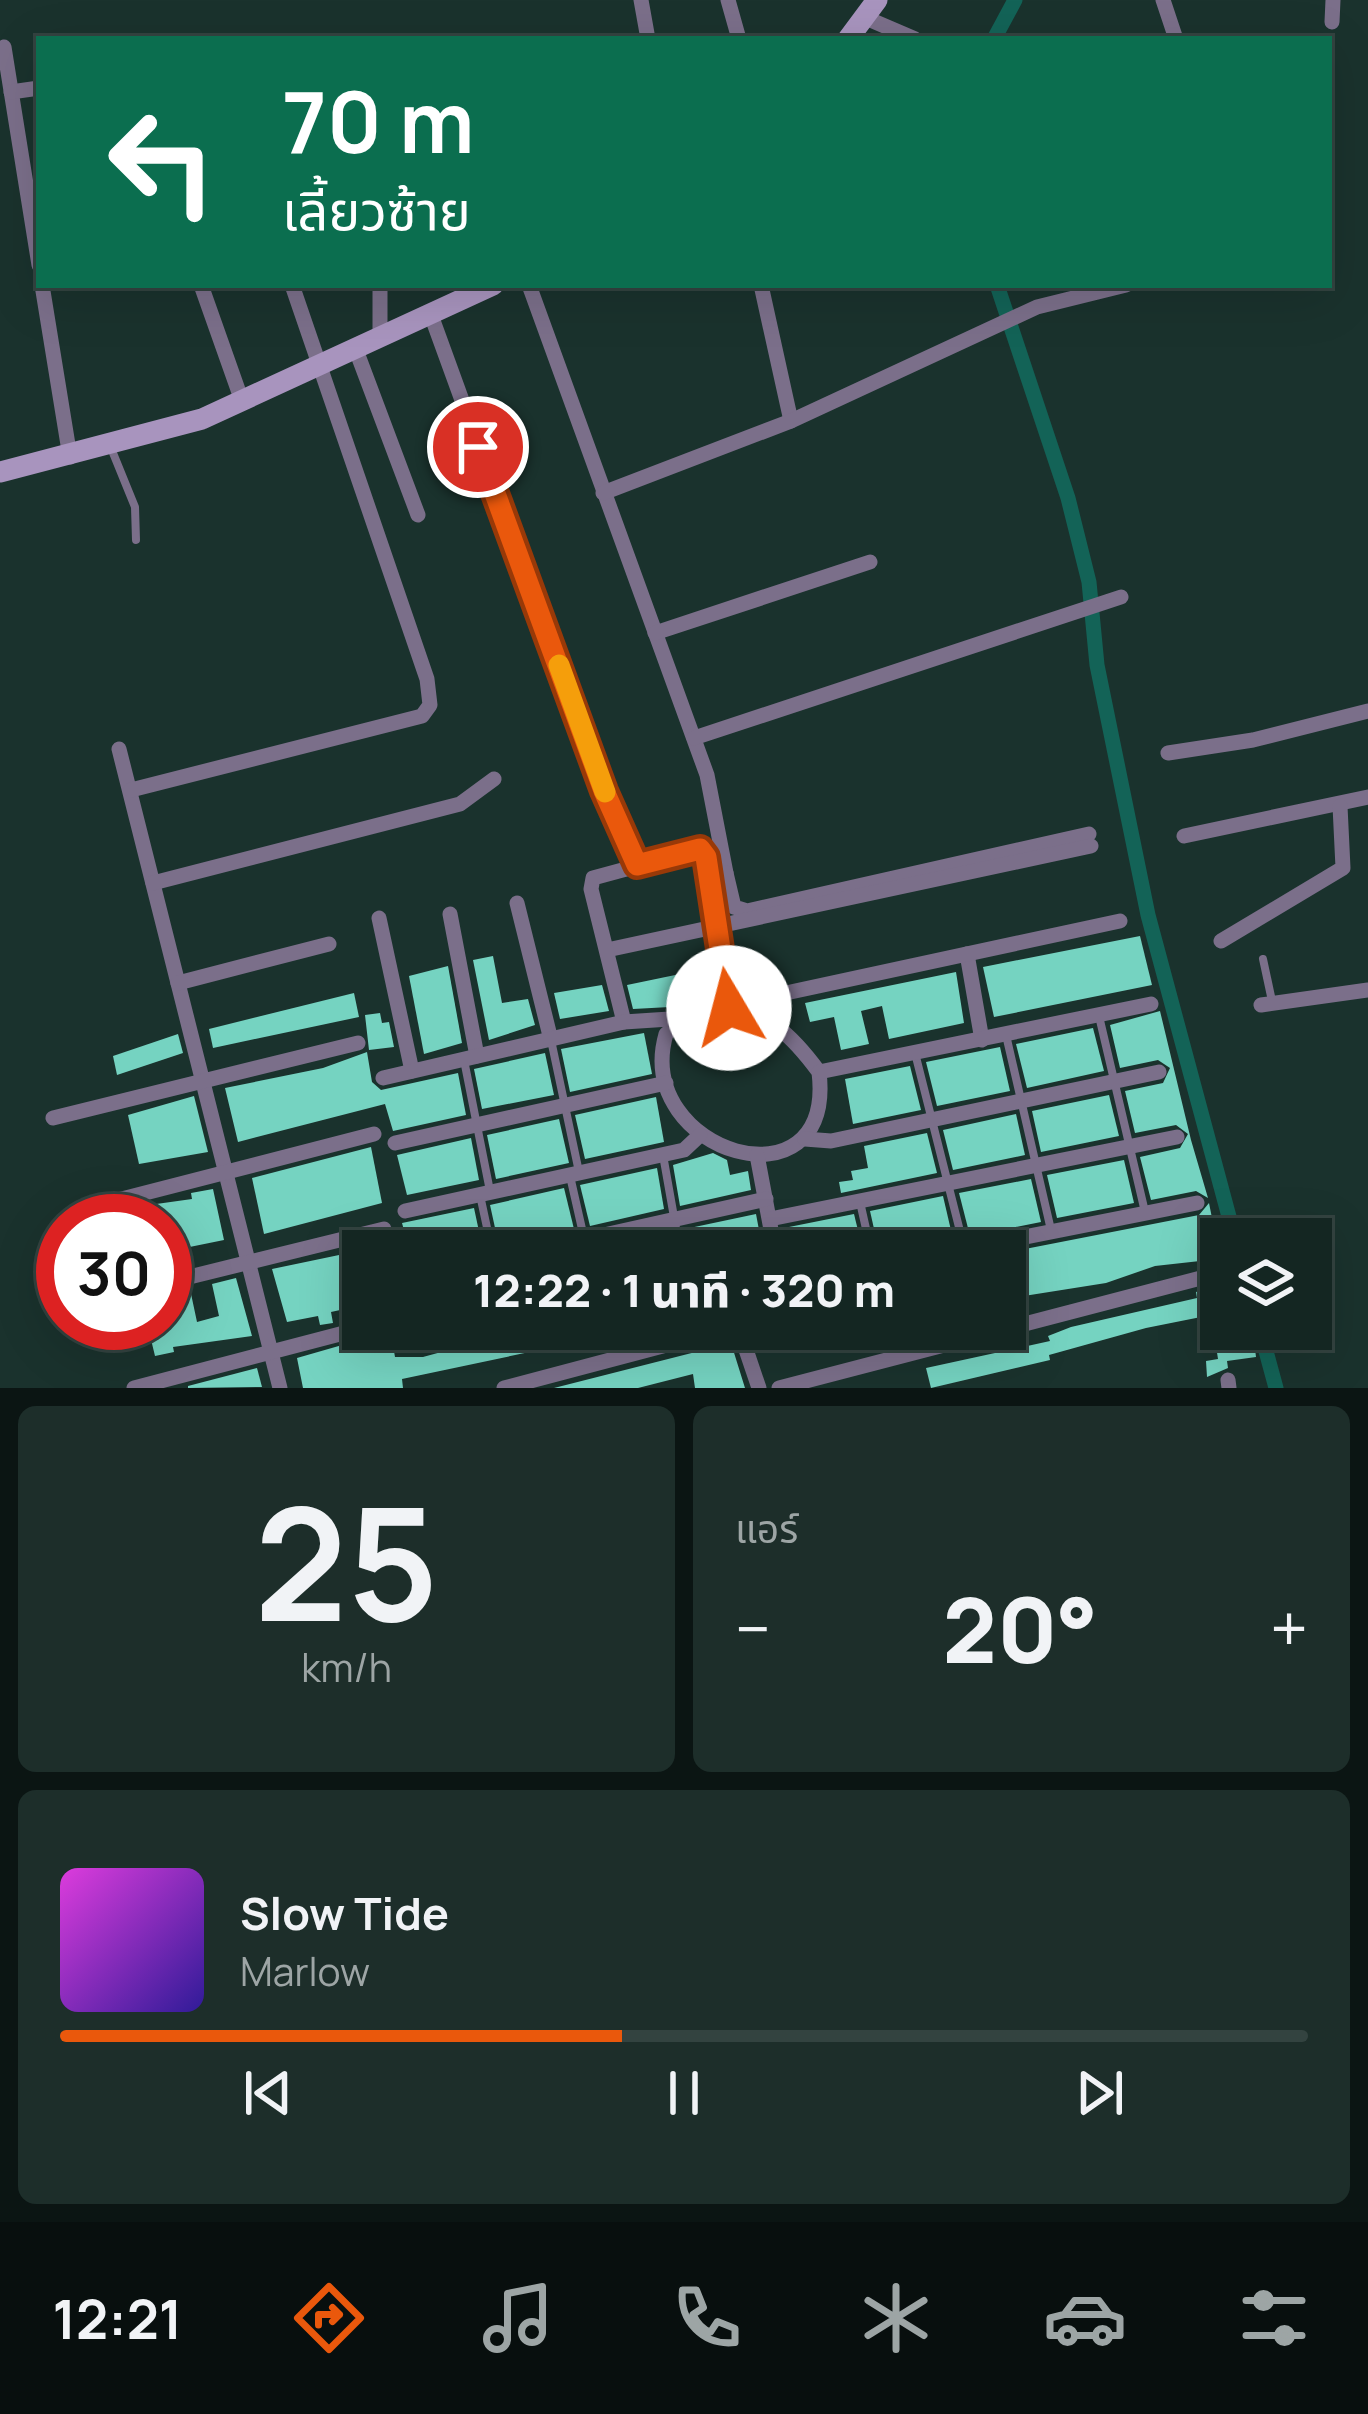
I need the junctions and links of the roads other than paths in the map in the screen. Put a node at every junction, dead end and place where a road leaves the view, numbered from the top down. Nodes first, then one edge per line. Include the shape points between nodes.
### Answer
1 (640, 0) edge
2 (728, 0) edge
3 (1163, 0) edge
4 (1333, 0) edge
5 (872, 9) edge
6 (1332, 22) dead end
7 (647, 36) edge
8 (738, 36) edge
9 (850, 36) edge
10 (911, 36) edge
11 (1175, 36) edge
12 (4, 47) dead end
13 (36, 88) edge
14 (11, 92) junction
15 (33, 182) edge
16 (36, 224) edge
17 (42, 288) edge
18 (202, 288) edge
19 (293, 288) edge
20 (380, 288) edge
21 (390, 288) edge
22 (487, 288) edge
23 (530, 288) edge
24 (762, 288) edge
25 (1114, 288) edge
26 (431, 315) junction
27 (381, 327) junction
28 (356, 350) junction
29 (320, 366) junction
30 (242, 401) junction
31 (791, 421) junction
32 (111, 446) junction
33 (70, 458) junction
34 (0, 472) edge
35 (603, 494) junction
36 (418, 514) dead end
37 (136, 540) dead end
38 (870, 562) dead end
39 (1115, 598) dead end
40 (656, 633) junction
41 (1368, 711) edge
42 (694, 738) junction
43 (119, 748) dead end
44 (1168, 753) dead end
45 (494, 778) dead end
46 (130, 790) junction
47 (1368, 797) edge
48 (1340, 806) junction
49 (1184, 836) dead end
50 (637, 865) junction
51 (718, 874) junction
52 (153, 883) junction
53 (517, 903) dead end
54 (450, 914) dead end
55 (379, 919) dead end
56 (1120, 921) dead end
57 (717, 927) junction
58 (1221, 941) dead end
59 (329, 944) dead end
60 (607, 950) junction
61 (967, 954) junction
62 (1263, 959) dead end
63 (178, 983) junction
64 (1368, 990) edge
65 (1151, 1004) dead end
66 (1267, 1004) joint
67 (729, 1008) junction
68 (750, 1009) junction
69 (1099, 1016) junction
70 (686, 1018) junction
71 (625, 1022) junction
72 (1006, 1035) junction
73 (551, 1040) junction
74 (982, 1040) junction
75 (358, 1042) dead end
76 (915, 1053) junction
77 (470, 1058) junction
78 (412, 1071) junction
79 (819, 1072) junction
80 (1159, 1072) dead end
81 (383, 1078) dead end
82 (1113, 1082) junction
83 (203, 1083) junction
84 (666, 1083) junction
85 (1021, 1100) junction
86 (567, 1107) junction
87 (53, 1118) dead end
88 (932, 1121) junction
89 (477, 1126) junction
90 (374, 1134) dead end
91 (700, 1135) junction
92 (1177, 1137) dead end
93 (805, 1139) junction
94 (395, 1143) dead end
95 (1130, 1146) junction
96 (663, 1155) junction
97 (757, 1155) junction
98 (1037, 1165) junction
99 (226, 1172) junction
100 (575, 1174) junction
101 (947, 1184) junction
102 (139, 1194) edge
103 (485, 1194) junction
104 (766, 1199) junction
105 (860, 1202) junction
106 (1198, 1203) dead end
107 (405, 1211) dead end
108 (1145, 1214) junction
109 (770, 1219) junction
110 (676, 1221) junction
111 (384, 1228) dead end
112 (489, 1230) edge
113 (584, 1230) edge
114 (642, 1230) edge
115 (677, 1230) edge
116 (772, 1230) edge
117 (867, 1230) edge
118 (955, 1230) edge
119 (1051, 1232) junction
120 (1026, 1237) edge
121 (248, 1263) junction
122 (192, 1276) edge
123 (1200, 1278) edge
124 (342, 1333) edge
125 (648, 1350) edge
126 (746, 1350) edge
127 (271, 1352) junction
128 (134, 1388) edge
129 (280, 1388) edge
130 (504, 1388) edge
131 (759, 1388) edge
132 (778, 1388) edge

1 - 7 street
2 - 8 street
3 - 11 street
4 - 6 street
5 - 9 street
5 - 10 street
12 - 14 street
13 - 14 street
14 - 15 street
15 - 16 street
17 - 33 street
18 - 30 street
19 - 29 street
20 - 27 street
21 - 27 street
22 - 26 street
23 - 35 street
24 - 31 street
25 - 31 street via 1037,307
26 - 27 street
26 - 50 street
27 - 28 street
28 - 29 street
28 - 36 street
29 - 30 street
29 - 46 street via 428,679 428,712
30 - 32 street
31 - 35 street
32 - 33 street
32 - 37 lane via 135,507
33 - 34 street
35 - 40 street
38 - 40 street
39 - 42 street
40 - 42 street
41 - 44 street
42 - 51 street via 723,840
43 - 46 street
45 - 52 street via 460,804
46 - 52 street
47 - 48 street
48 - 49 street
48 - 58 street via 1343,868
50 - 51 street via 700,849
50 - 60 street via 591,882
51 - 57 street
51 - 57 street via 734,907 747,911 1090,841
52 - 63 street
53 - 73 street
54 - 77 street
55 - 78 street
56 - 61 street
57 - 60 street
57 - 67 street
59 - 63 street
60 - 71 street
61 - 68 street via 772,996
61 - 74 street
62 - 66 lane
63 - 83 street
64 - 66 street
65 - 69 street
67 - 68 street
67 - 70 street
68 - 79 street via 787,1034
69 - 72 street
69 - 82 lane
70 - 71 street
70 - 84 street via 664,1041
71 - 73 street
72 - 74 street
72 - 85 lane
73 - 77 street
73 - 86 lane
74 - 76 street
75 - 83 street
76 - 79 street
76 - 88 lane
77 - 78 street
77 - 89 lane
78 - 81 street
79 - 93 street via 818,1120
80 - 82 street
82 - 85 street
82 - 95 lane
83 - 87 street
83 - 99 street
84 - 86 street
84 - 91 street
85 - 88 street
85 - 98 lane
86 - 89 street
86 - 100 lane
88 - 93 street via 831,1142
88 - 101 lane
89 - 94 street
89 - 103 lane
90 - 99 street
91 - 96 street
91 - 97 street
92 - 95 street
93 - 97 street
95 - 98 street
95 - 108 lane
96 - 100 street
96 - 110 lane
97 - 104 street
98 - 101 street
98 - 119 lane
99 - 102 street
99 - 121 street
100 - 103 street
100 - 113 lane
101 - 105 street
101 - 118 lane
103 - 107 street
103 - 112 lane
104 - 109 street
104 - 110 street
105 - 109 street
105 - 117 lane
106 - 108 street
108 - 119 street
109 - 116 street
110 - 114 street
110 - 115 lane
111 - 121 street
119 - 120 street
121 - 122 street
121 - 127 street
123 - 132 street
124 - 127 street
125 - 130 street
126 - 131 street
127 - 128 street
127 - 129 street

